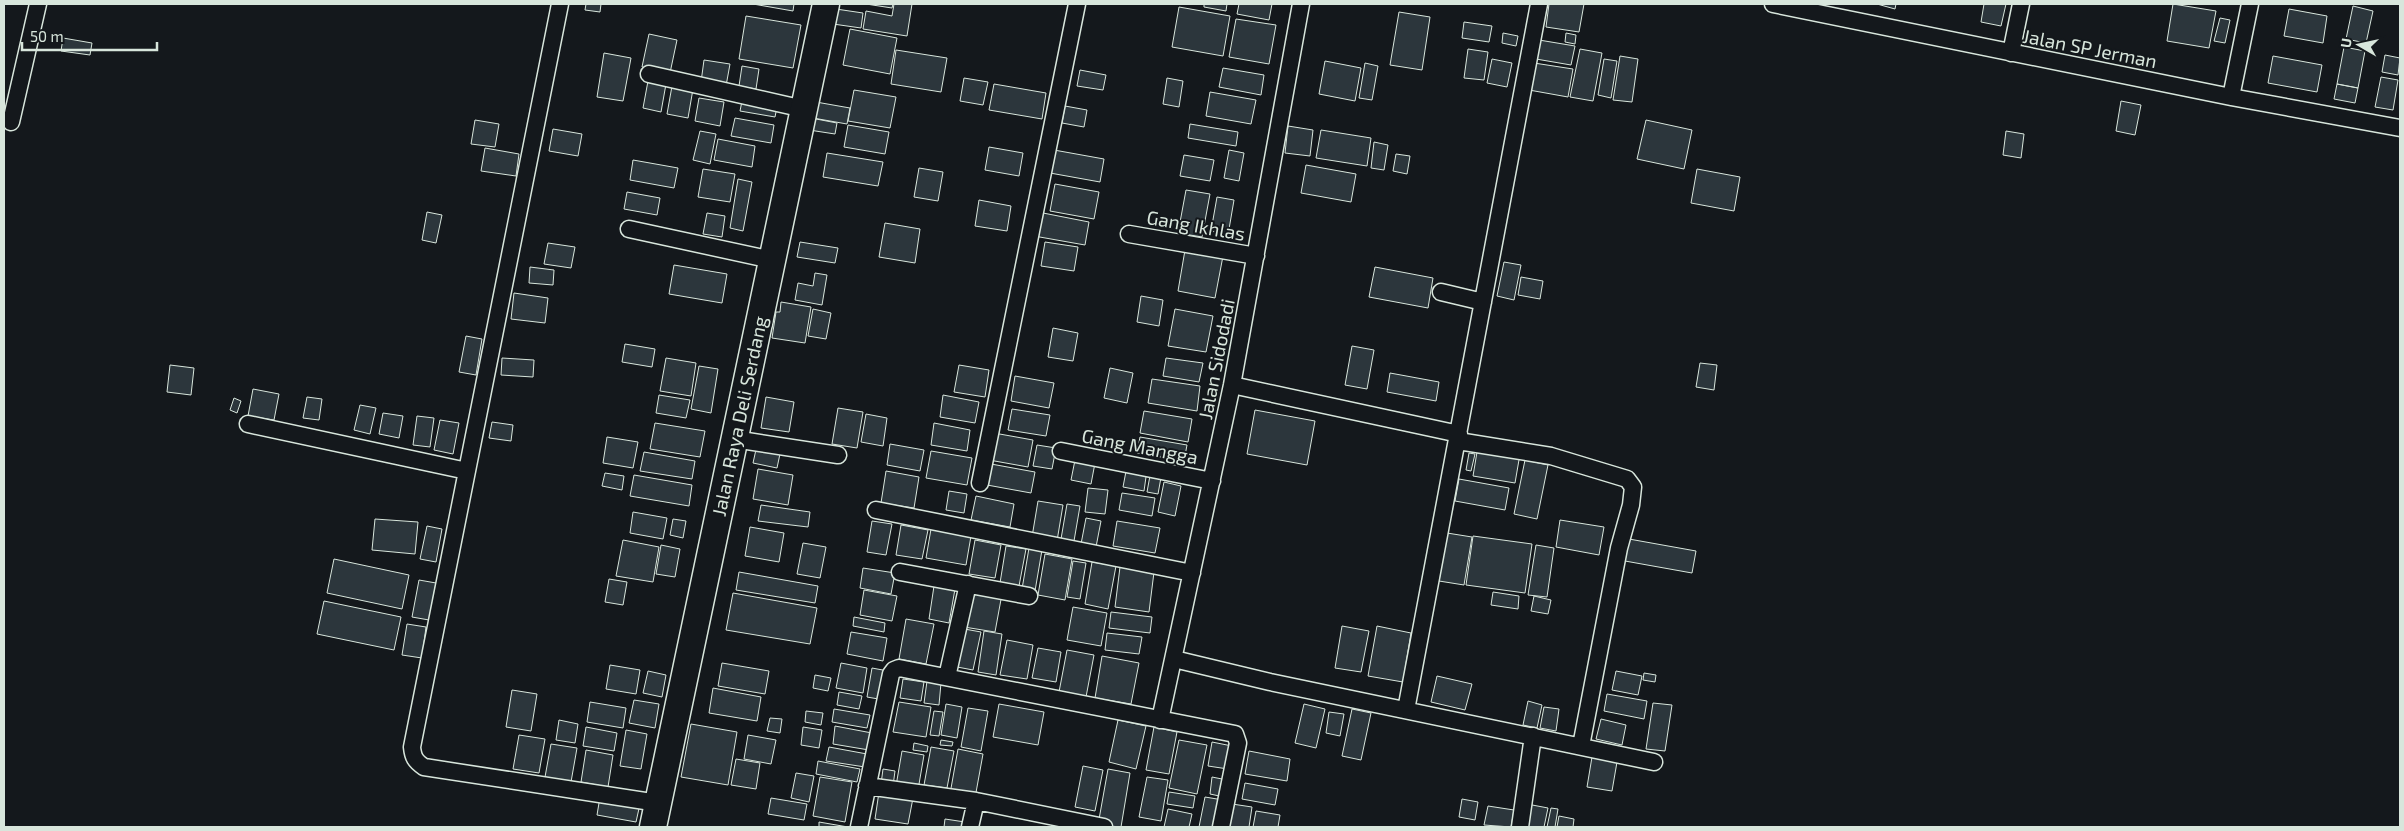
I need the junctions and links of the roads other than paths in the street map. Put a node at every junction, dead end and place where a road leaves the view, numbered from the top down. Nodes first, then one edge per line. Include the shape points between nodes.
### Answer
1 (38, 4) edge
2 (560, 4) edge
3 (826, 4) edge
4 (1077, 4) edge
5 (1301, 4) edge
6 (1539, 4) edge
7 (1773, 4) edge
8 (2021, 4) edge
9 (2250, 4) edge
10 (1801, 7) edge
11 (2011, 53) junction
12 (649, 74) dead end
13 (2231, 97) junction
14 (804, 109) junction
15 (11, 122) dead end
16 (2400, 128) edge
17 (629, 229) dead end
18 (1129, 234) dead end
19 (1256, 256) junction
20 (772, 260) junction
21 (1441, 292) dead end
22 (1483, 302) junction
23 (1232, 385) junction
24 (248, 424) dead end
25 (1459, 437) junction
26 (734, 439) junction
27 (1061, 451) dead end
28 (838, 455) dead end
29 (467, 471) junction
30 (1212, 481) junction
31 (980, 483) dead end
32 (876, 510) dead end
33 (900, 572) dead end
34 (1192, 573) junction
35 (968, 584) junction
36 (1029, 596) dead end
37 (1174, 659) junction
38 (947, 677) junction
39 (1406, 710) junction
40 (1160, 720) junction
41 (1533, 736) junction
42 (1581, 746) junction
43 (1654, 762) dead end
44 (868, 786) junction
45 (976, 801) junction
46 (655, 815) edge
47 (859, 827) edge
48 (970, 827) edge
49 (1104, 827) edge
50 (1221, 827) edge
51 (1520, 827) edge

1 - 15 street
2 - 29 street
3 - 14 main road, Jalan Raya Deli Serdang
4 - 31 street
5 - 19 street, Jalan Sidodadi
6 - 22 street
7 - 10 street, Jalan SP Jerman
8 - 11 street
9 - 13 street
10 - 11 street, Jalan SP Jerman
11 - 13 street, Jalan SP Jerman
12 - 14 street
13 - 16 street, Jalan SP Jerman
14 - 20 main road, Jalan Raya Deli Serdang
17 - 20 street
18 - 19 street, Gang Ikhlas
19 - 23 street, Jalan Sidodadi
20 - 26 main road, Jalan Raya Deli Serdang
21 - 22 street
22 - 25 street
23 - 25 street
23 - 30 street, Jalan Sidodadi
24 - 29 street
25 - 39 street
25 - 42 street via 1551,456 1628,479 1633,487
26 - 28 street
26 - 46 main road, Jalan Raya Deli Serdang
27 - 30 street, Gang Mangga
29 - 46 street via 412,747 413,756 424,767
30 - 34 street, Jalan Sidodadi
32 - 34 street
33 - 35 street
34 - 37 street, Jalan Sidodadi
35 - 36 street
35 - 38 street
37 - 39 street
37 - 40 street, Jalan Sidodadi
38 - 40 street
38 - 44 street via 899,668 891,674
39 - 41 street
40 - 50 street via 1229,732 1237,738
41 - 42 street
41 - 51 street
42 - 43 street
44 - 45 street
44 - 47 street
45 - 48 street
45 - 49 street

